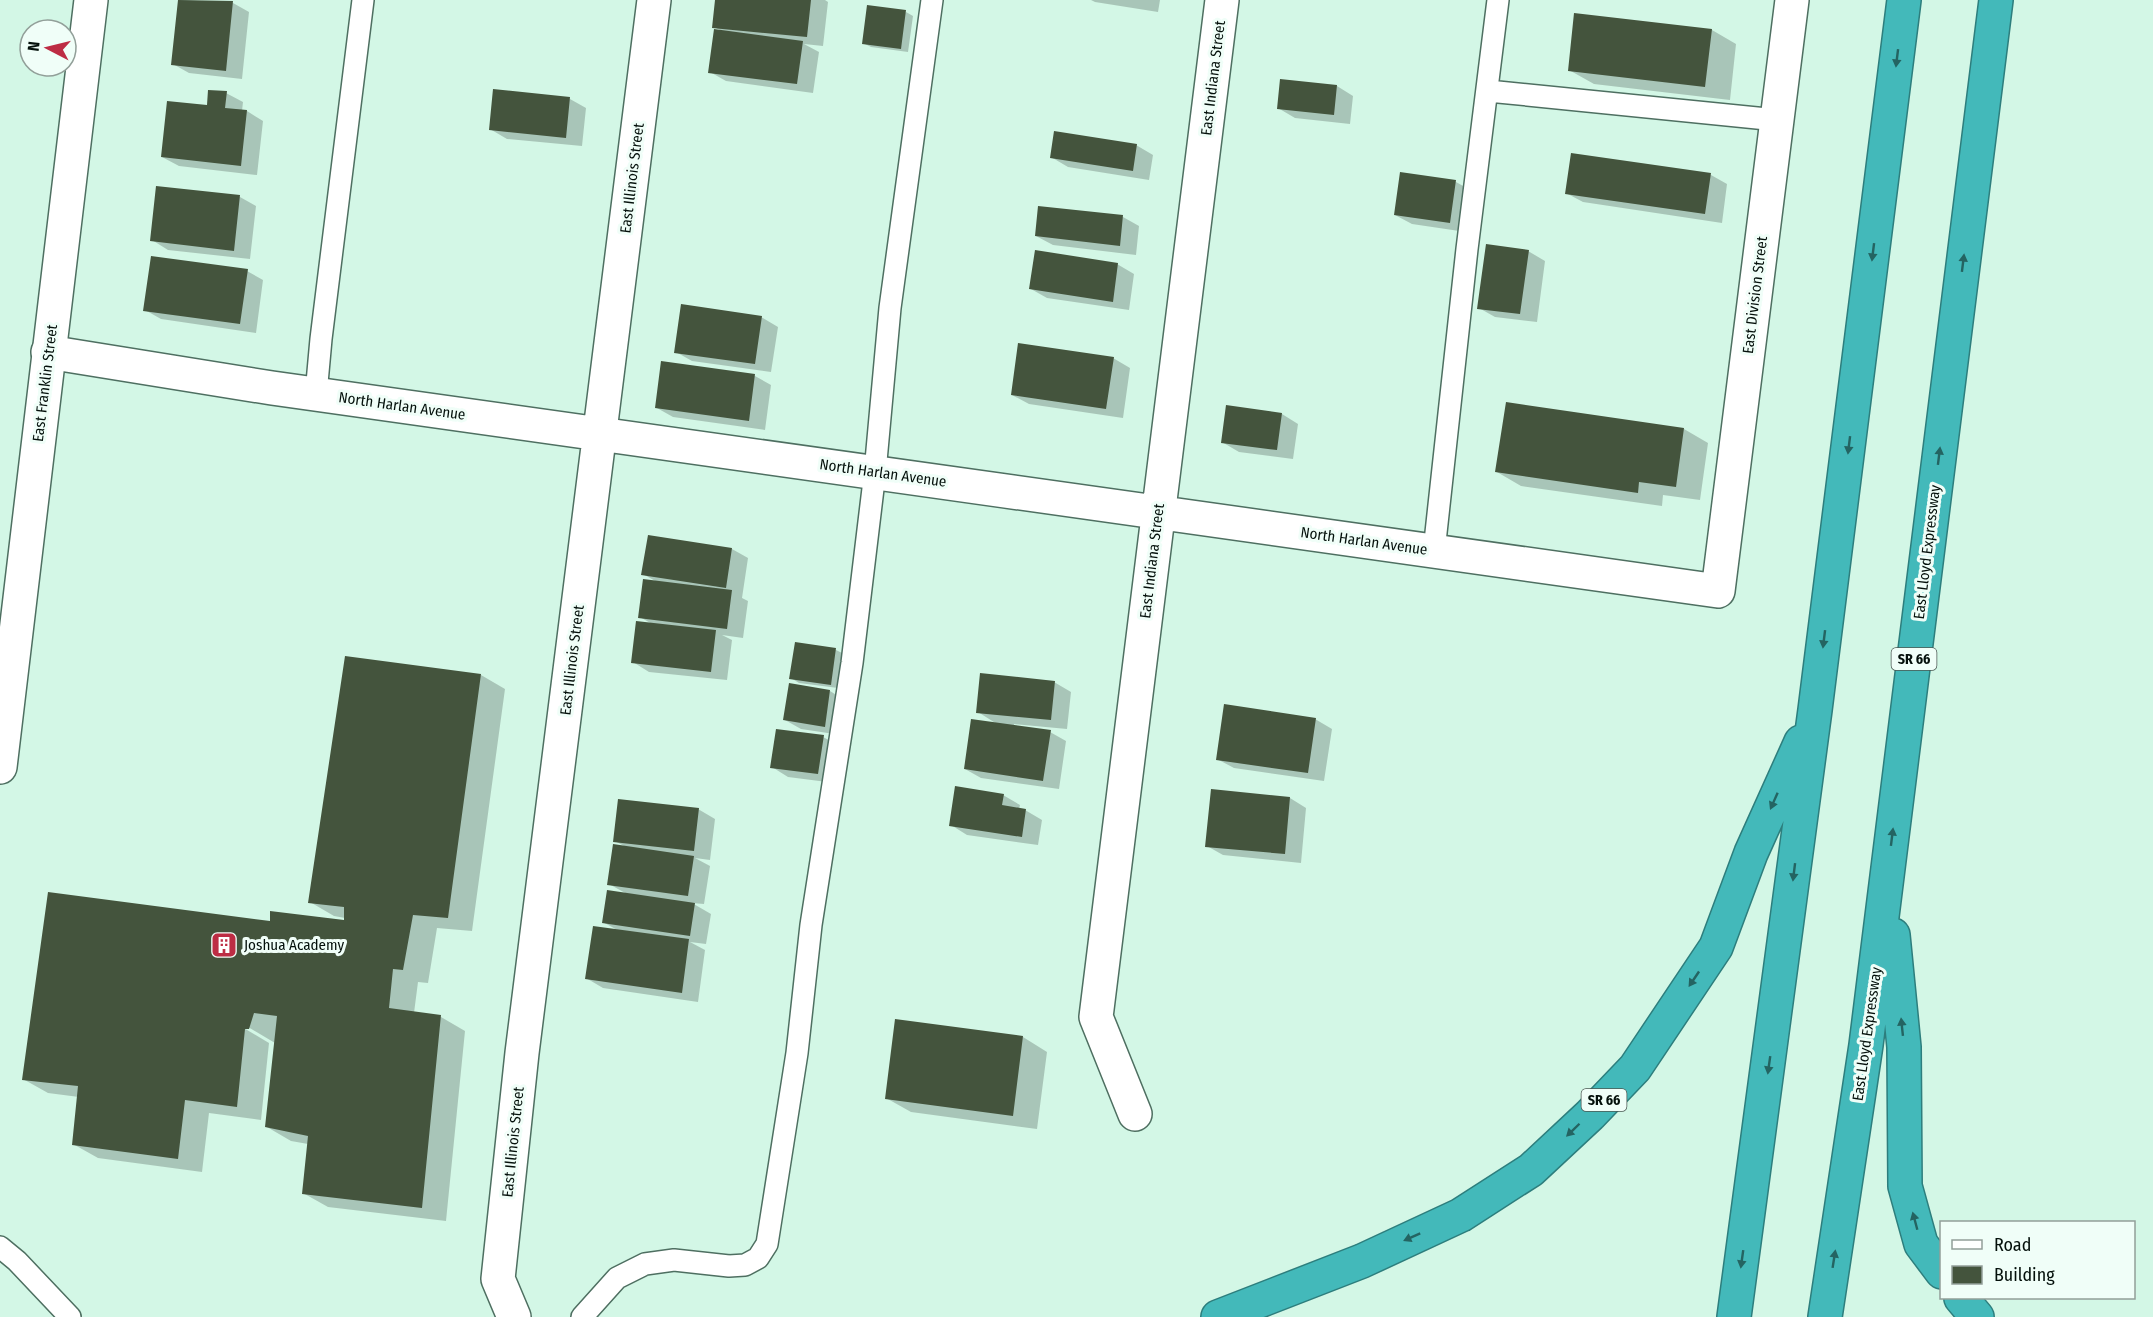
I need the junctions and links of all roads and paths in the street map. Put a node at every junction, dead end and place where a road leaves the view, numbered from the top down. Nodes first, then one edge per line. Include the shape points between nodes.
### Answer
1 (91, 0) edge
2 (363, 0) edge
3 (654, 0) edge
4 (932, 0) edge
5 (1222, 0) edge
6 (1498, 0) edge
7 (1792, 0) edge
8 (1904, 0) edge
9 (1996, 0) edge
10 (1488, 91) junction
11 (1777, 120) junction
12 (48, 352) junction
13 (316, 394) junction
14 (600, 433) junction
15 (875, 472) junction
16 (1158, 512) junction
17 (1434, 551) junction
18 (1718, 591) joint
19 (1815, 710) junction
20 (0, 767) edge
21 (1887, 878) junction
22 (1135, 1114) dead end
23 (0, 1247) edge
24 (1940, 1271) edge
25 (1962, 1299) edge
26 (70, 1317) edge
27 (514, 1317) edge
28 (582, 1317) edge
29 (1218, 1317) edge
30 (1734, 1317) edge
31 (1825, 1317) edge
32 (1977, 1317) edge

1 - 12 street, East Franklin Street
2 - 13 lane
3 - 14 street, East Illinois Street
4 - 15 lane via 890,309
5 - 16 street, East Indiana Street
6 - 10 lane
7 - 11 street, East Division Street
8 -> 19 highway, SR 66
21 -> 9 highway, East Lloyd Expressway / SR 66
10 - 11 lane
10 - 17 lane
11 - 18 street, East Division Street
12 - 13 street, North Harlan Avenue
12 - 20 street, East Franklin Street
13 - 14 street, North Harlan Avenue
14 - 15 street, North Harlan Avenue
14 - 27 street, East Illinois Street via 522,1053 498,1279
15 - 16 street, North Harlan Avenue
15 - 28 lane via 852,663 767,1244 758,1258 745,1265 674,1260 645,1264 617,1278
16 - 17 street, North Harlan Avenue
16 - 22 street, East Indiana Street via 1096,1017
17 - 18 street, North Harlan Avenue
19 -> 29 highway, SR 66 via 1751,853 1716,947 1635,1068 1590,1115 1532,1170 1461,1215 1362,1260
19 -> 30 highway
24 -> 21 highway via 1921,1244 1905,1186 1905,1047
31 -> 21 highway, East Lloyd Expressway / SR 66
23 - 26 lane
25 - 32 highway

